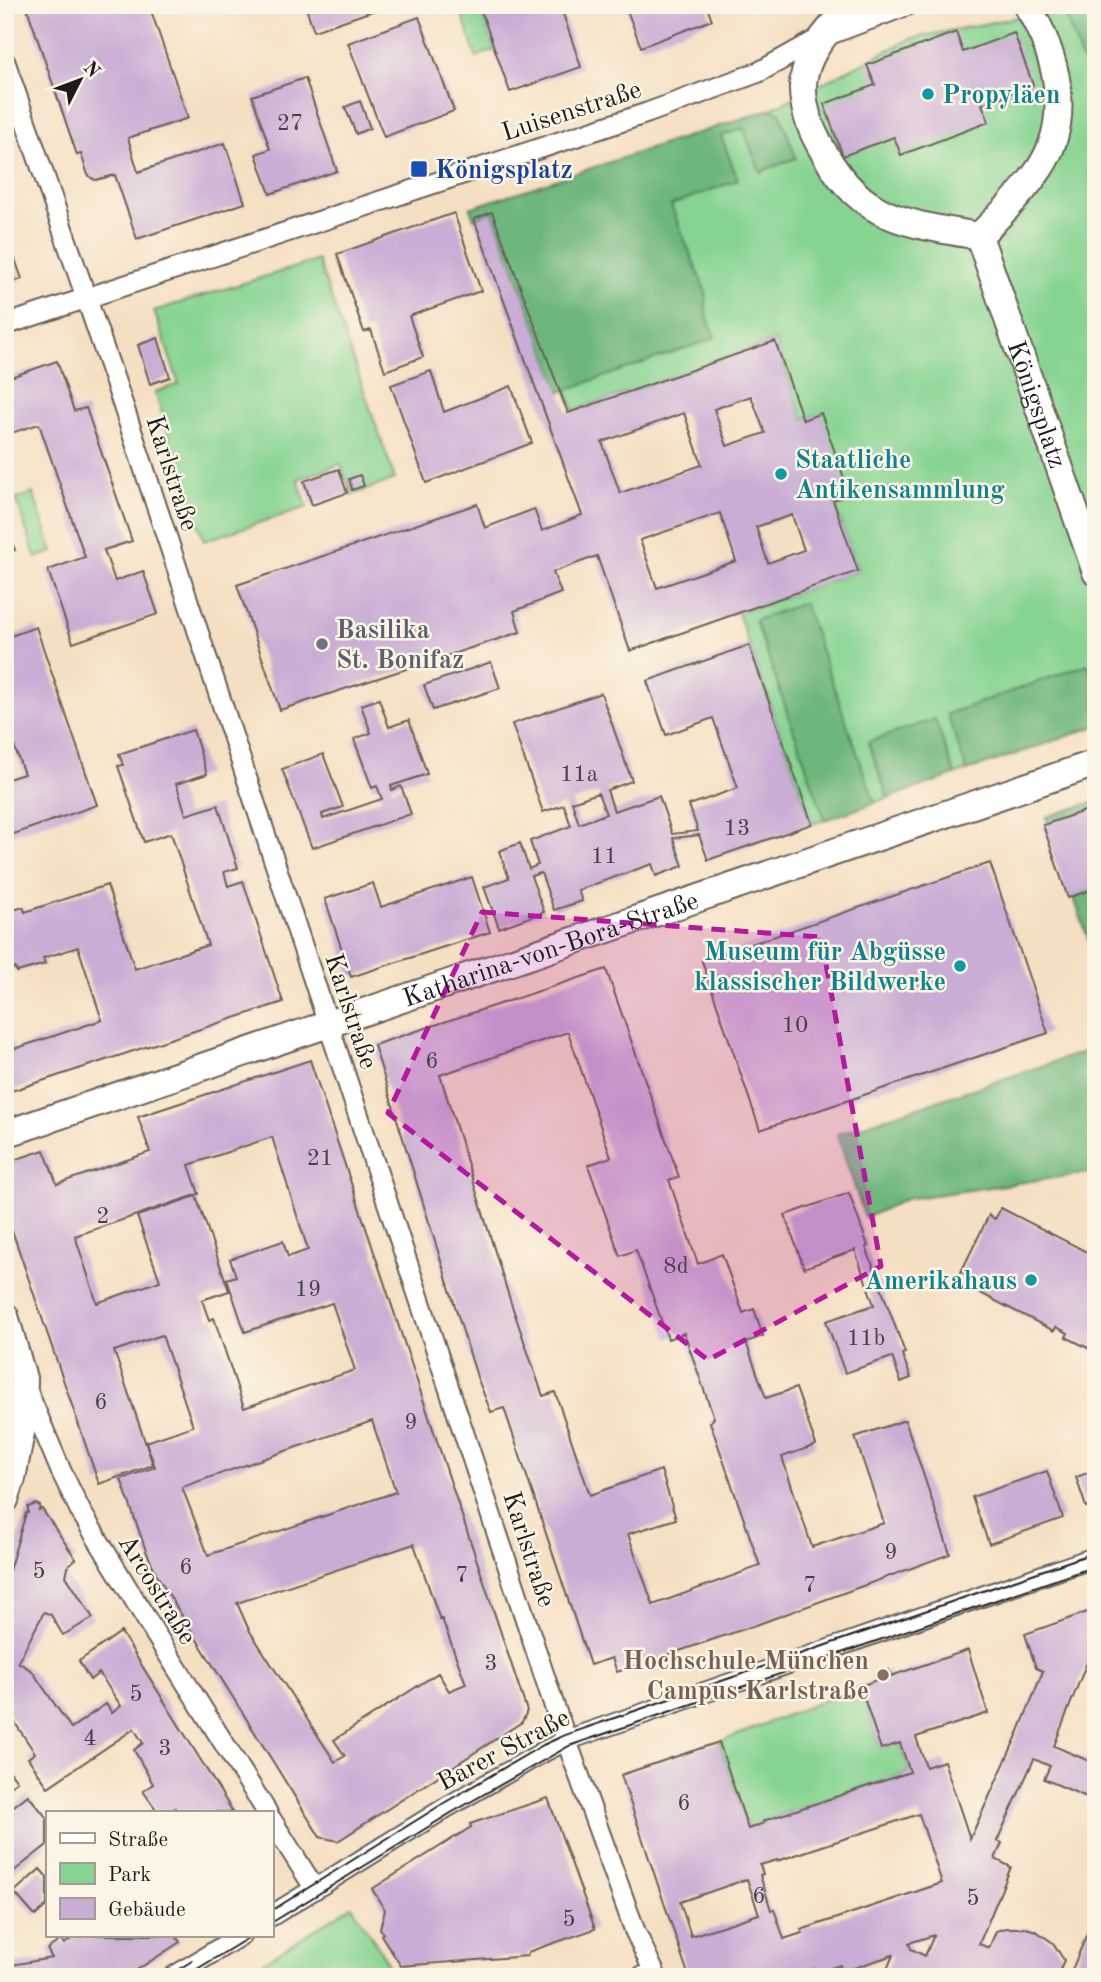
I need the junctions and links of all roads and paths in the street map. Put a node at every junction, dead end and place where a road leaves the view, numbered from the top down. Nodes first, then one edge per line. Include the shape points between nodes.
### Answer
1 (850, 5) edge
2 (908, 5) edge
3 (1027, 5) edge
4 (821, 38) junction
5 (5, 62) edge
6 (979, 236) junction
7 (86, 298) junction
8 (5, 326) edge
9 (1096, 572) edge
10 (1096, 764) edge
11 (328, 1024) junction
12 (5, 1134) edge
13 (5, 1316) edge
14 (24, 1382) junction
15 (5, 1500) edge
16 (1096, 1557) edge
17 (567, 1741) junction
18 (266, 1811) edge
19 (273, 1822) edge
20 (315, 1889) junction
21 (273, 1915) edge
22 (238, 1937) edge
23 (648, 1975) edge
24 (173, 1977) edge

1 - 4 street
2 - 4 street, Luisenstraße
3 - 6 street via 1046,41 1056,77 1058,125 1041,167
4 - 6 street via 804,74 803,87 812,130 835,171 880,212
4 - 7 street, Luisenstraße via 759,72 647,113
5 - 7 street, Karlstraße
6 - 9 street, Königsplatz
7 - 8 street, Luisenstraße
7 - 11 street, Karlstraße
10 - 11 street, Katharina-von-Bora-Straße
11 - 12 street, Katharina-von-Bora-Straße
11 - 17 street, Karlstraße
13 - 14 street
14 - 15 street via 22,1428
14 - 18 street, Arcostraße via 81,1513
16 - 17 street, Barer Straße
17 - 20 street, Barer Straße via 447,1807
17 - 23 street, Karlstraße
19 - 20 street
20 - 21 street, Barer Straße
22 - 24 street

